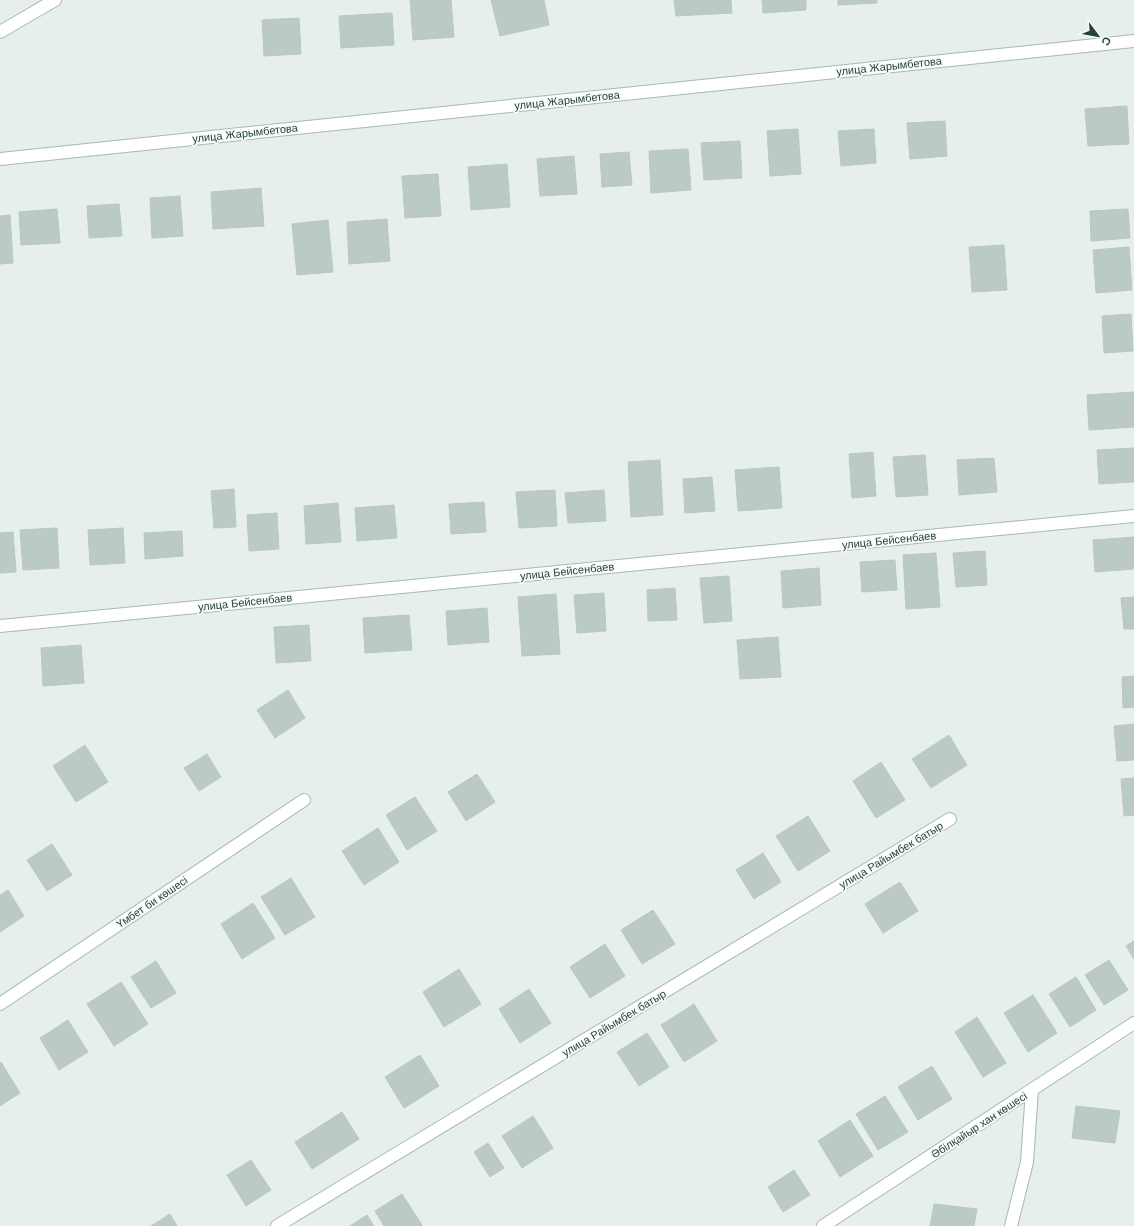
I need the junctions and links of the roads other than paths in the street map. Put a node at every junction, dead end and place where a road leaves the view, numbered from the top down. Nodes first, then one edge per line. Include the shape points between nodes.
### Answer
1 (55, 0) edge
2 (0, 32) edge
3 (1134, 41) edge
4 (0, 159) edge
5 (1134, 516) edge
6 (0, 626) edge
7 (304, 800) dead end
8 (950, 820) dead end
9 (0, 1004) edge
10 (1134, 1023) edge
11 (1032, 1090) junction
12 (277, 1226) edge
13 (823, 1226) edge
14 (1011, 1226) edge

1 - 2 street
3 - 4 street, улица Жарымбетова
5 - 6 street, улица Бейсенбаев
7 - 9 street, Үмбет би көшесі
8 - 12 street, улица Райымбек батыр
10 - 11 street, Әбілқайыр хан көшесі
11 - 13 street, Әбілқайыр хан көшесі
11 - 14 street via 1027,1162

